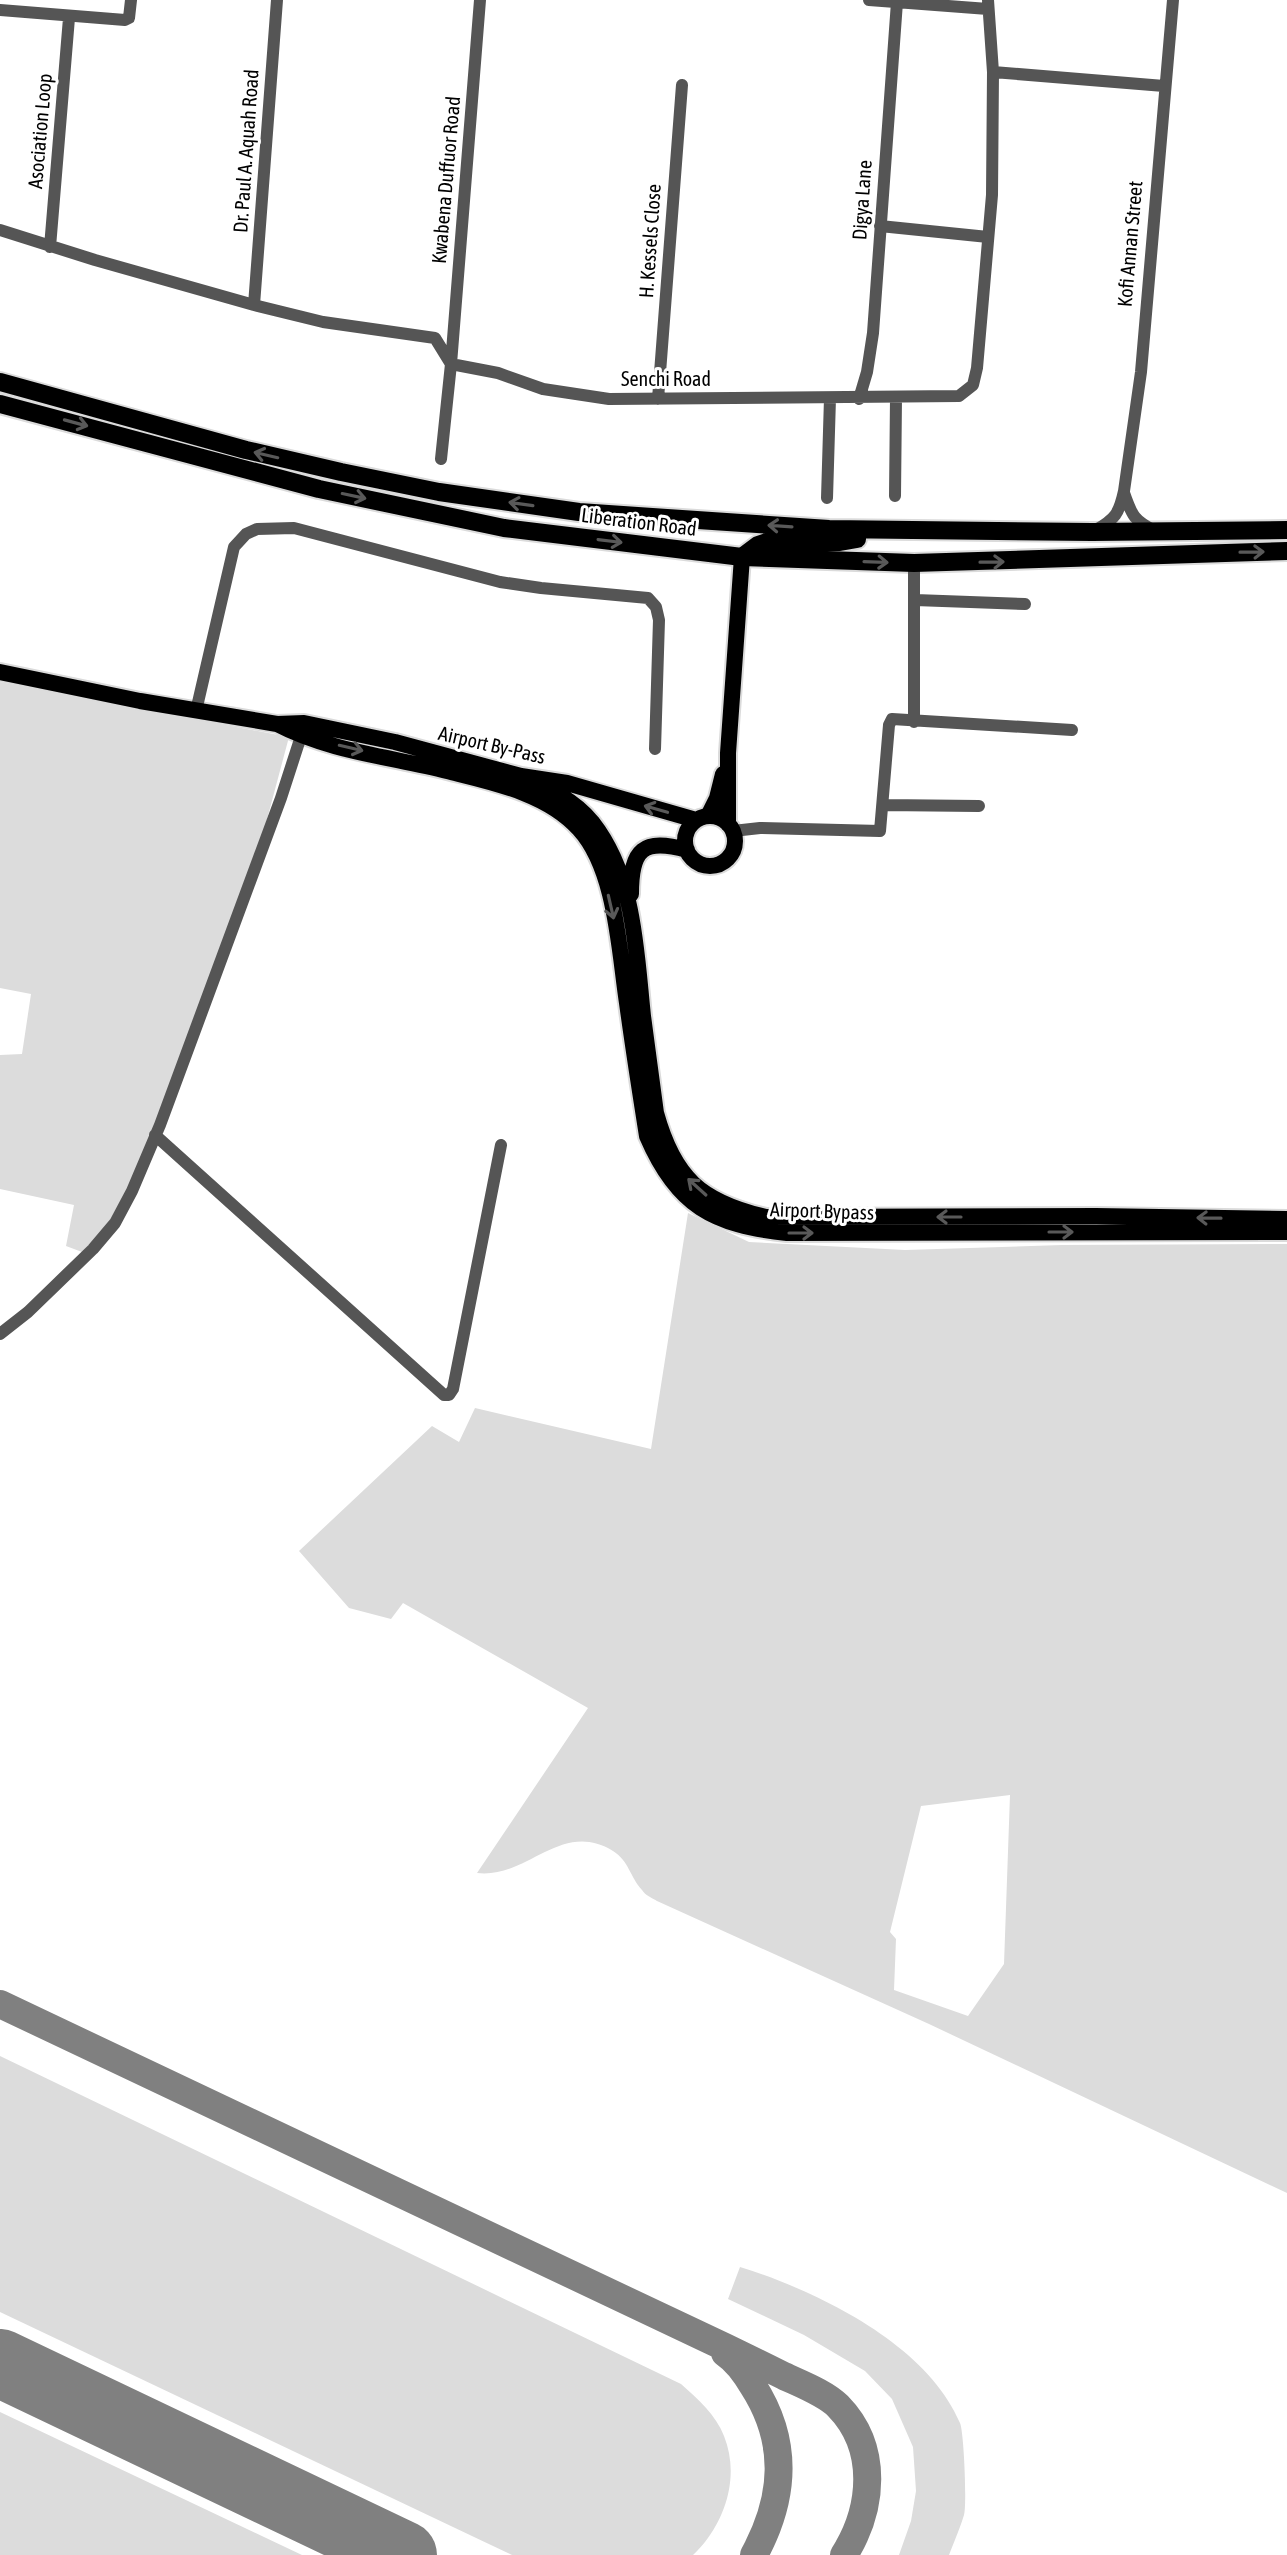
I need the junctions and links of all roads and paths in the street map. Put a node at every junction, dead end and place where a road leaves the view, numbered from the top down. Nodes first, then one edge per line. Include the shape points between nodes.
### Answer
1 (131, 0) edge
2 (277, 0) edge
3 (480, 0) edge
4 (869, 0) edge
5 (1173, 0) edge
6 (897, 2) junction
7 (988, 4) edge
8 (0, 10) edge
9 (69, 18) junction
10 (993, 72) junction
11 (682, 85) dead end
12 (1164, 86) junction
13 (880, 226) junction
14 (0, 230) edge
15 (988, 237) junction
16 (50, 247) junction
17 (254, 305) junction
18 (451, 364) junction
19 (0, 382) edge
20 (830, 398) junction
21 (896, 398) junction
22 (658, 399) junction
23 (859, 399) junction
24 (0, 404) edge
25 (441, 459) dead end
26 (1124, 491) junction
27 (895, 496) dead end
28 (827, 498) dead end
29 (886, 530) junction
30 (1287, 530) edge
31 (1155, 531) junction
32 (1092, 532) junction
33 (1287, 551) edge
34 (742, 557) junction
35 (914, 563) junction
36 (915, 600) junction
37 (1025, 604) dead end
38 (0, 672) edge
39 (196, 711) junction
40 (914, 722) junction
41 (303, 730) junction
42 (1072, 730) dead end
43 (655, 749) dead end
44 (728, 753) junction
45 (518, 783) junction
46 (883, 805) junction
47 (979, 806) dead end
48 (702, 818) junction
49 (731, 827) junction
50 (687, 850) junction
51 (631, 908) junction
52 (155, 1135) junction
53 (501, 1145) dead end
54 (1287, 1219) edge
55 (1287, 1232) edge
56 (0, 1334) edge

1 - 9 street via 125,20
2 - 17 street, Dr. Paul A. Aquah Road
3 - 18 street, Kwabena Duffuor Road
4 - 6 street
5 - 12 street, Kofi Annan Street
6 - 7 street
6 - 13 street, Digya Lane
7 - 10 street, Senchi Road
8 - 9 street
9 - 16 street, Asociation Loop
10 - 12 street
10 - 15 street, Senchi Road
11 - 22 street, H. Kessels Close
12 - 26 street, Kofi Annan Street via 1141,372
13 - 15 street
13 - 23 street, Digya Lane via 873,333
14 - 16 street
15 - 21 street, Senchi Road via 973,385 959,396
16 - 17 street
17 - 18 street via 323,322 435,338
18 - 22 street, Senchi Road via 562,393
18 - 25 street, Kwabena Duffuor Road
29 -> 19 highway, Liberation Road via 579,512 439,492 246,450
20 - 22 street, Senchi Road
20 - 23 street, Senchi Road
20 - 28 street
21 - 23 street, Senchi Road
21 - 27 street
24 -> 34 highway, Liberation Road via 319,489 504,528
26 - 31 street via 1135,519
26 - 32 street, Kofi Annan Street via 1114,519
29 - 32 highway, Liberation Road
29 - 34 highway via 840,542 762,543
30 - 31 highway, Liberation Road
31 - 32 highway, Liberation Road
35 -> 33 highway, Liberation Road
34 -> 35 highway, Liberation Road
34 - 44 main road
35 - 36 street
36 - 37 street
36 - 40 street
38 - 39 main road, Airport By-Pass
39 - 41 main road, Airport By-Pass
39 - 43 street via 234,547 257,529 294,528 500,582 648,598 659,620
40 - 42 street
40 - 46 street via 890,721
41 - 45 main road, Airport By-Pass via 449,771
41 - 52 street
44 - 48 main road via 717,798
44 - 49 main road
48 -> 45 main road, Airport By-Pass via 567,783
45 - 51 main road, Airport Bypass via 561,795 592,822
45 -> 55 main road, Airport Bypass via 579,828 597,856 614,916 647,1136 676,1187 705,1212 745,1227 787,1233
46 - 47 street
46 - 49 street via 879,832
48 - 49 main road via 723,819
48 - 50 main road via 686,833
49 - 50 main road via 735,842 725,861 703,865
50 - 51 main road via 658,844 639,855 631,873
54 -> 51 main road, Airport Bypass via 792,1218 727,1207 682,1173 663,1140
52 - 53 street via 444,1395 453,1389
52 - 56 street via 115,1223 62,1280

